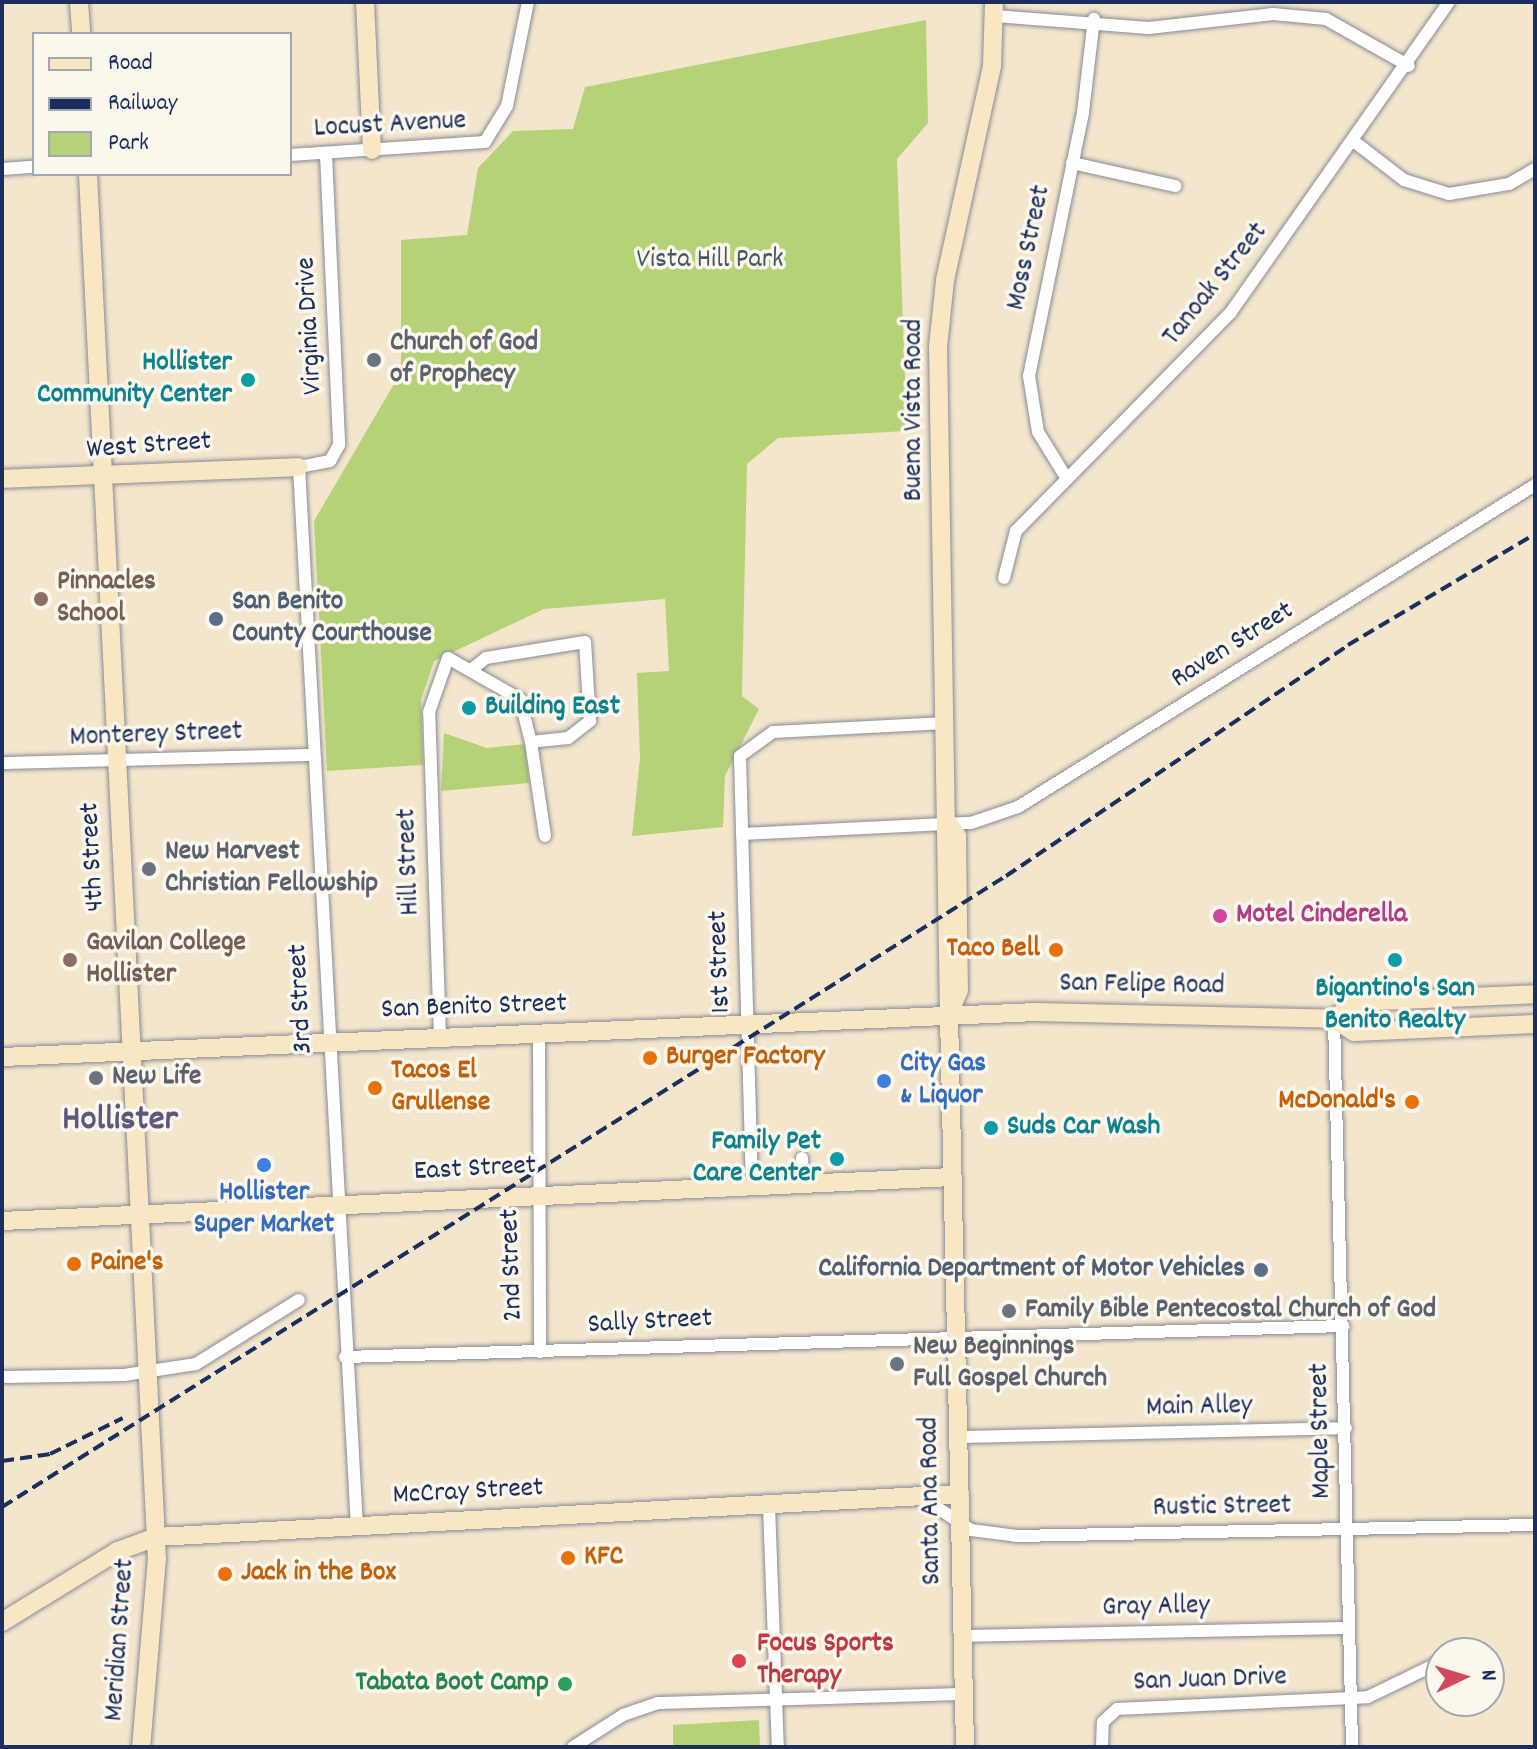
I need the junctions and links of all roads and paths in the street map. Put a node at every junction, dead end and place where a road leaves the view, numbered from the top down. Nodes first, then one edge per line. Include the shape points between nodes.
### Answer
1 (79, 2) edge
2 (365, 2) edge
3 (528, 2) edge
4 (1449, 2) edge
5 (994, 9) edge
6 (1094, 19) junction
7 (81, 32) edge
8 (1409, 66) junction
9 (1356, 143) junction
10 (372, 150) junction
11 (326, 154) junction
12 (292, 155) edge
13 (1072, 163) junction
14 (32, 167) edge
15 (2, 169) edge
16 (1535, 169) edge
17 (88, 176) edge
18 (1175, 186) dead end
19 (299, 467) junction
20 (102, 478) junction
21 (2, 479) edge
22 (1067, 479) junction
23 (1535, 485) edge
24 (1004, 578) dead end
25 (471, 670) junction
26 (946, 723) junction
27 (531, 742) junction
28 (311, 755) junction
29 (2, 763) edge
30 (117, 763) junction
31 (948, 823) junction
32 (742, 834) junction
33 (545, 836) dead end
34 (1535, 994) edge
35 (949, 1014) junction
36 (1334, 1019) junction
37 (747, 1023) junction
38 (1535, 1024) edge
39 (539, 1034) junction
40 (440, 1038) junction
41 (328, 1042) junction
42 (128, 1049) junction
43 (2, 1057) edge
44 (802, 1158) dead end
45 (951, 1177) junction
46 (803, 1185) junction
47 (752, 1187) junction
48 (534, 1195) junction
49 (337, 1206) junction
50 (139, 1214) junction
51 (2, 1221) edge
52 (299, 1300) dead end
53 (1344, 1326) junction
54 (957, 1335) junction
55 (540, 1352) junction
56 (345, 1357) junction
57 (147, 1373) junction
58 (2, 1377) edge
59 (1346, 1428) junction
60 (958, 1437) junction
61 (960, 1494) junction
62 (915, 1498) junction
63 (769, 1506) junction
64 (961, 1523) junction
65 (1535, 1525) edge
66 (357, 1527) junction
67 (1348, 1531) junction
68 (156, 1537) junction
69 (2, 1622) edge
70 (1349, 1628) junction
71 (963, 1636) junction
72 (1425, 1668) edge
73 (963, 1694) junction
74 (776, 1698) junction
75 (1351, 1699) junction
76 (141, 1747) edge
77 (573, 1747) edge
78 (778, 1747) edge
79 (965, 1747) edge
80 (1102, 1747) edge
81 (1352, 1747) edge

1 - 7 street
2 - 10 street
3 - 10 street, Locust Avenue via 507,106 491,138 467,147
4 - 8 street, Tanoak Street
5 - 6 street
5 - 26 street, Buena Vista Road via 938,347
6 - 8 street via 1149,28 1273,14 1326,19
6 - 13 street, Moss Street
8 - 9 street, Tanoak Street
9 - 16 street via 1404,180 1449,194 1509,184
9 - 22 street, Tanoak Street via 1231,312
10 - 11 street, Locust Avenue
11 - 12 street, Locust Avenue
11 - 19 street, Virginia Drive via 339,445 330,461
13 - 18 street
13 - 22 street, Moss Street via 1029,376 1038,432
14 - 15 street
17 - 20 street, 4th Street
19 - 20 street, West Street
19 - 28 street, 3rd Street
20 - 21 street, West Street
20 - 30 street, 4th Street
22 - 24 street, Tanoak Street via 1016,531
23 - 31 street, Raven Street via 1018,807
25 - 27 street via 520,699
25 - 27 street via 486,658 585,642 590,721 568,738
25 - 40 street, Hill Street via 448,658 429,712
26 - 31 street, Buena Vista Road
26 - 32 street, 1st Street via 788,730 754,740 738,766
27 - 33 street
28 - 30 street, Monterey Street
28 - 41 street, 3rd Street
29 - 30 street, Monterey Street
30 - 42 street, 4th Street
31 - 32 street, Raven Street
31 - 35 street, Buena Vista Road
32 - 37 street, 1st Street
34 - 36 street, San Felipe Road via 1355,1002
35 - 36 street, San Felipe Road
35 - 37 street, San Benito Street
35 - 45 street, Santa Ana Road
36 - 38 street, San Felipe Road via 1354,1032
36 - 53 street, Maple Street
37 - 39 street, San Benito Street
37 - 47 street, 1st Street
39 - 40 street, San Benito Street
39 - 48 street, 2nd Street via 545,1166
40 - 41 street, San Benito Street
41 - 42 street, San Benito Street
41 - 49 street, 3rd Street
42 - 43 street, San Benito Street
42 - 50 street, 4th Street
44 - 46 street
45 - 46 street, East Street
45 - 54 street, Santa Ana Road
46 - 47 street, East Street
47 - 48 street, East Street
48 - 49 street, East Street
48 - 55 street, 2nd Street
49 - 50 street, East Street
49 - 56 street, 3rd Street
50 - 51 street, East Street
50 - 57 street, 4th Street
52 - 57 street via 196,1364
53 - 54 street, Sally Street
53 - 59 street, Maple Street
54 - 55 street, Sally Street
54 - 60 street, Santa Ana Road
55 - 56 street, Sally Street
56 - 66 street, 3rd Street
57 - 58 street
57 - 68 street, 4th Street
59 - 60 street, Main Alley
59 - 67 street, Maple Street
60 - 61 street, Santa Ana Road
61 - 62 street, McCray Street
61 - 64 street, Santa Ana Road
62 - 63 street, McCray Street
62 - 64 street via 940,1503
63 - 66 street, McCray Street
63 - 74 street
64 - 67 street, Rustic Street via 1017,1536
64 - 71 street, Santa Ana Road
65 - 67 street, Rustic Street
66 - 68 street, McCray Street
67 - 70 street, Maple Street
68 - 69 street, McCray Street via 118,1551
68 - 76 street, Meridian Street
70 - 71 street, Gray Alley
70 - 75 street, Maple Street
71 - 73 street, Santa Ana Road
72 - 75 street
73 - 74 street
73 - 79 street, Santa Ana Road
74 - 77 street via 655,1704
74 - 78 street
75 - 80 street, San Juan Drive via 1117,1709 1103,1722
75 - 81 street, Maple Street

